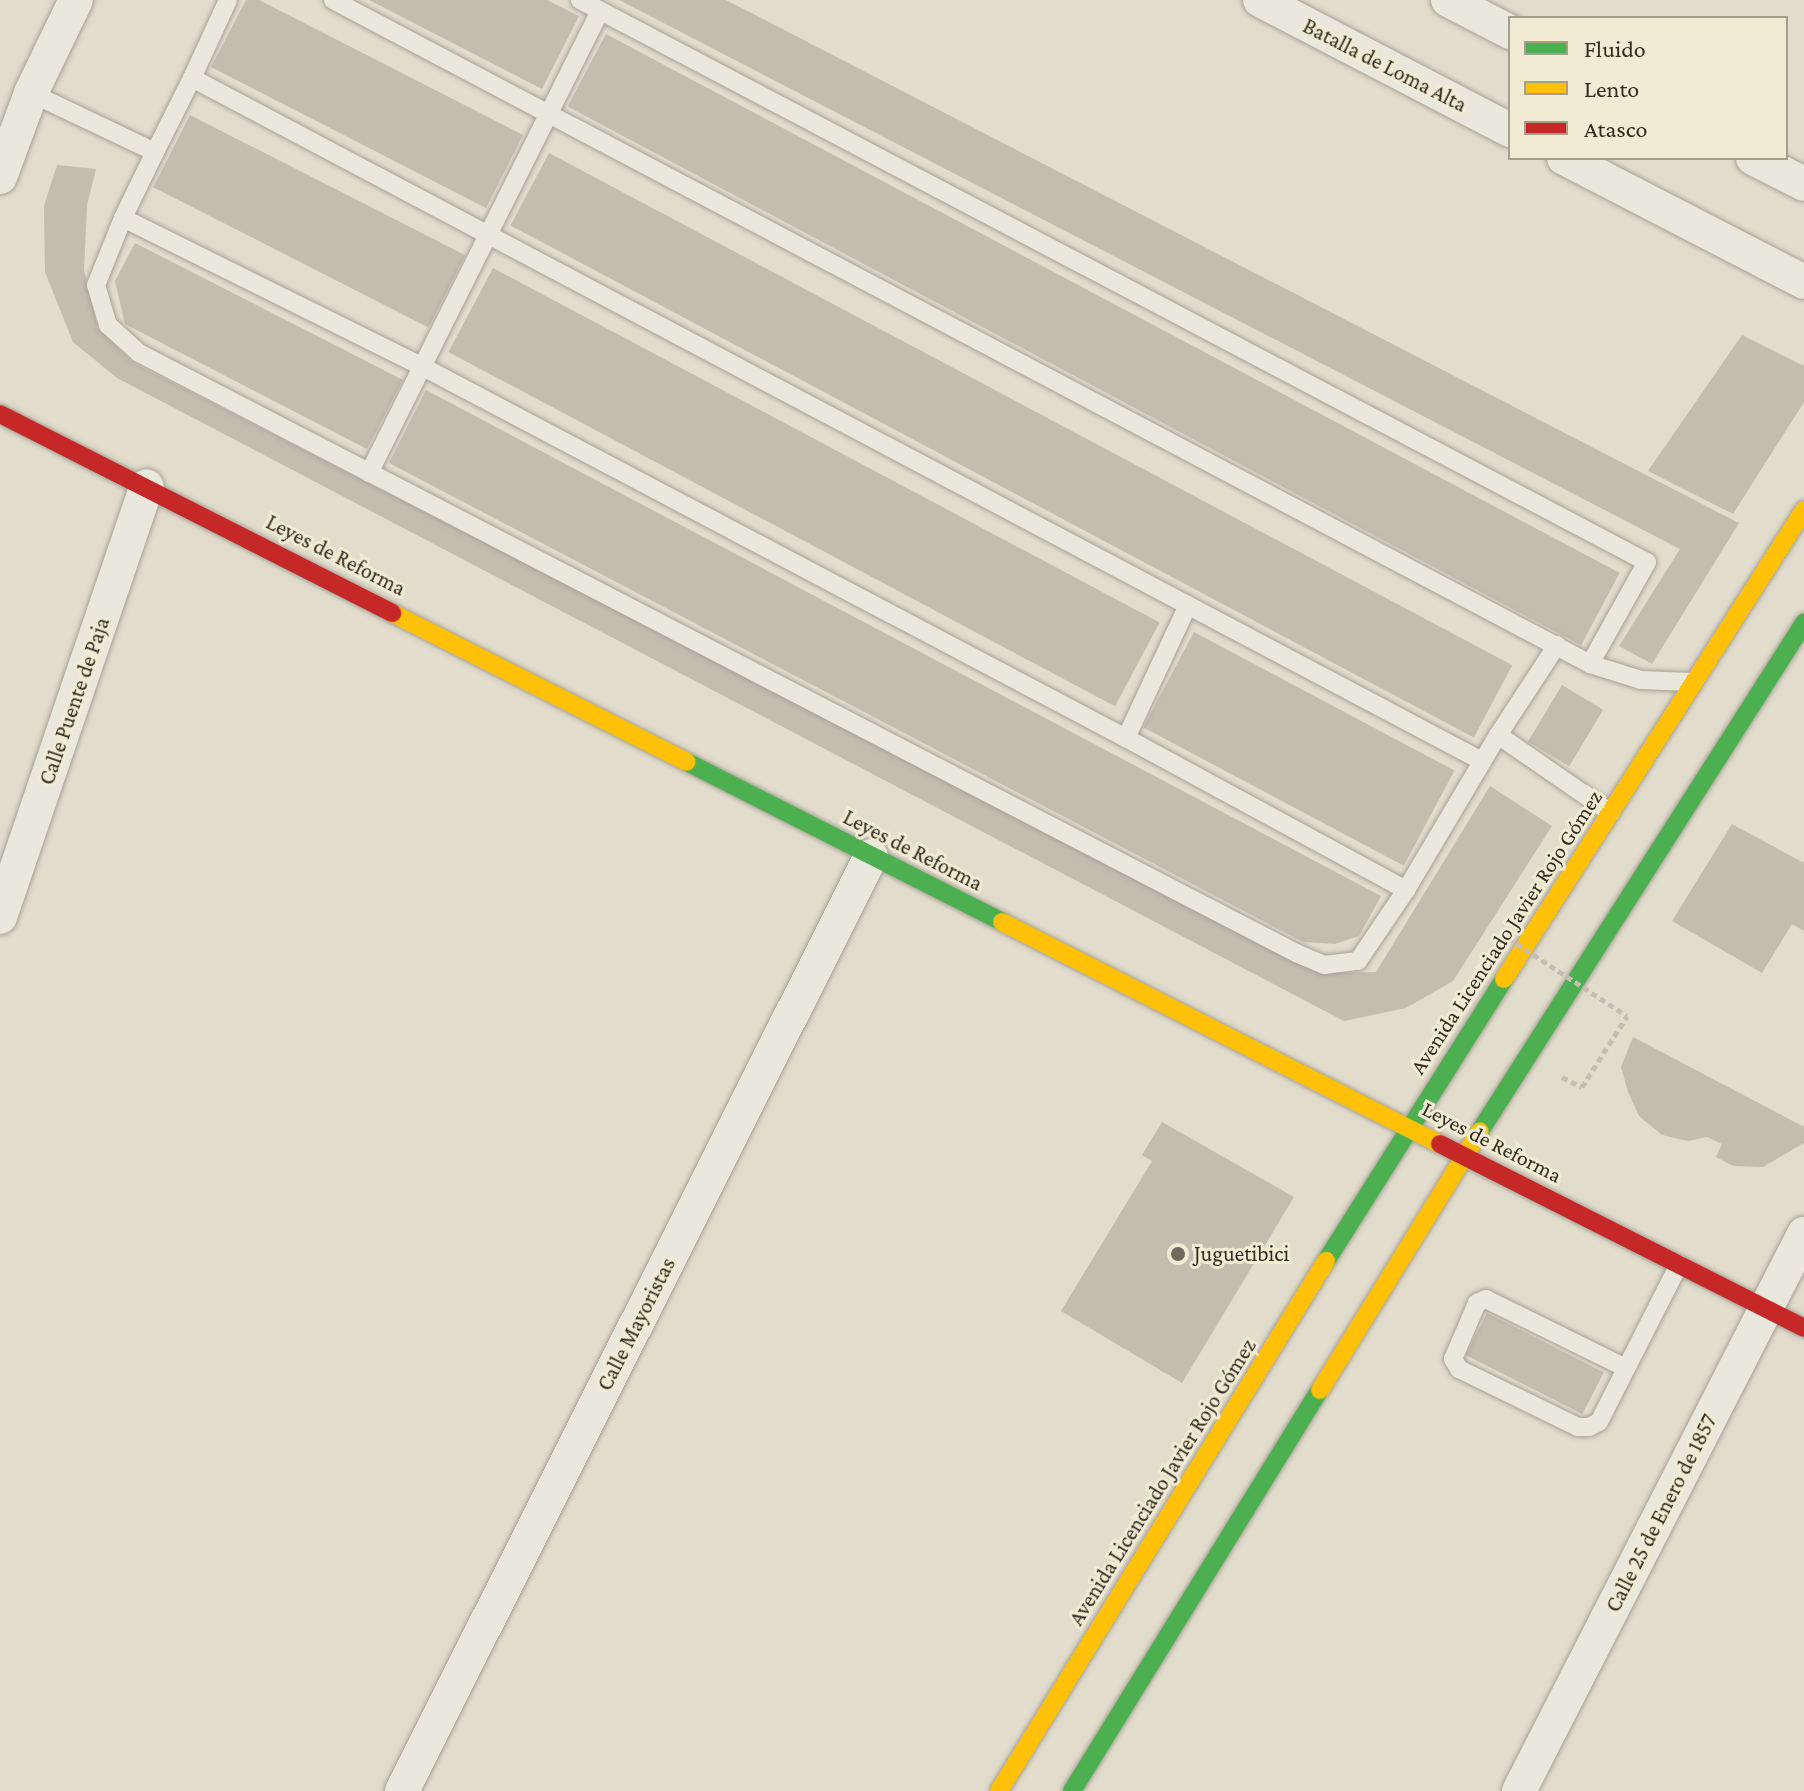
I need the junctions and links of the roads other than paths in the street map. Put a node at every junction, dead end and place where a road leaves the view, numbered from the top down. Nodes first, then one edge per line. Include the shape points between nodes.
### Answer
1 (76, 0) edge
2 (228, 0) edge
3 (333, 0) edge
4 (580, 0) edge
5 (1260, 0) edge
6 (1448, 0) edge
7 (600, 11) junction
8 (1508, 31) edge
9 (192, 78) junction
10 (31, 93) junction
11 (549, 114) junction
12 (1508, 129) edge
13 (155, 152) junction
14 (1568, 160) edge
15 (1757, 160) edge
16 (0, 177) edge
17 (1804, 184) edge
18 (123, 218) junction
19 (488, 234) junction
20 (1804, 282) edge
21 (425, 368) junction
22 (0, 414) edge
23 (369, 473) junction
24 (147, 486) junction
25 (1804, 510) edge
26 (1188, 605) junction
27 (1804, 623) edge
28 (1557, 645) junction
29 (1590, 664) junction
30 (1694, 683) junction
31 (1498, 735) junction
32 (1126, 738) junction
33 (1482, 761) junction
34 (1611, 813) junction
35 (871, 856) junction
36 (1406, 890) junction
37 (0, 917) edge
38 (1410, 1126) junction
39 (1465, 1155) junction
40 (1804, 1234) edge
41 (1679, 1264) junction
42 (1766, 1308) junction
43 (1804, 1328) edge
44 (1626, 1368) junction
45 (402, 1791) edge
46 (999, 1791) edge
47 (1072, 1791) edge
48 (1519, 1791) edge

1 - 10 street
2 - 9 lane
3 - 11 lane
4 - 7 lane
5 - 12 street, Batalla de Loma Alta
6 - 8 street
7 - 11 lane
7 - 29 lane via 1647,562
9 - 13 lane
9 - 19 lane
10 - 13 lane
10 - 16 street
11 - 19 lane
11 - 28 lane
13 - 18 lane
14 - 20 street
15 - 17 street
18 - 21 lane
18 - 23 lane via 96,285 108,325 139,353
19 - 21 lane
19 - 26 lane
21 - 23 lane
21 - 32 lane
22 - 24 main road, Leyes de Reforma
23 - 36 lane via 1324,965 1358,961
24 - 35 main road, Leyes de Reforma
24 - 37 street, Calle Puente de Paja
25 - 30 main road, Avenida Licenciado Javier Rojo Gómez
26 - 32 lane
26 - 33 lane
27 - 39 main road
28 - 29 lane
28 - 31 lane
29 - 30 lane via 1641,680
30 - 34 main road, Avenida Licenciado Javier Rojo Gómez
31 - 33 lane
31 - 34 lane
32 - 36 lane
33 - 36 lane
34 - 38 main road, Avenida Licenciado Javier Rojo Gómez
35 - 38 main road, Leyes de Reforma
35 - 45 street, Calle Mayoristas
38 - 39 main road, Leyes de Reforma
38 - 46 main road, Avenida Licenciado Javier Rojo Gómez
39 - 41 main road, Leyes de Reforma
39 - 47 main road
40 - 42 street, Calle 25 de Enero de 1857
41 - 42 main road, Leyes de Reforma
41 - 44 lane
42 - 43 main road, Leyes de Reforma
42 - 48 street, Calle 25 de Enero de 1857
44 - 44 lane via 1486,1299 1477,1303 1453,1359 1459,1369 1578,1427 1599,1422

